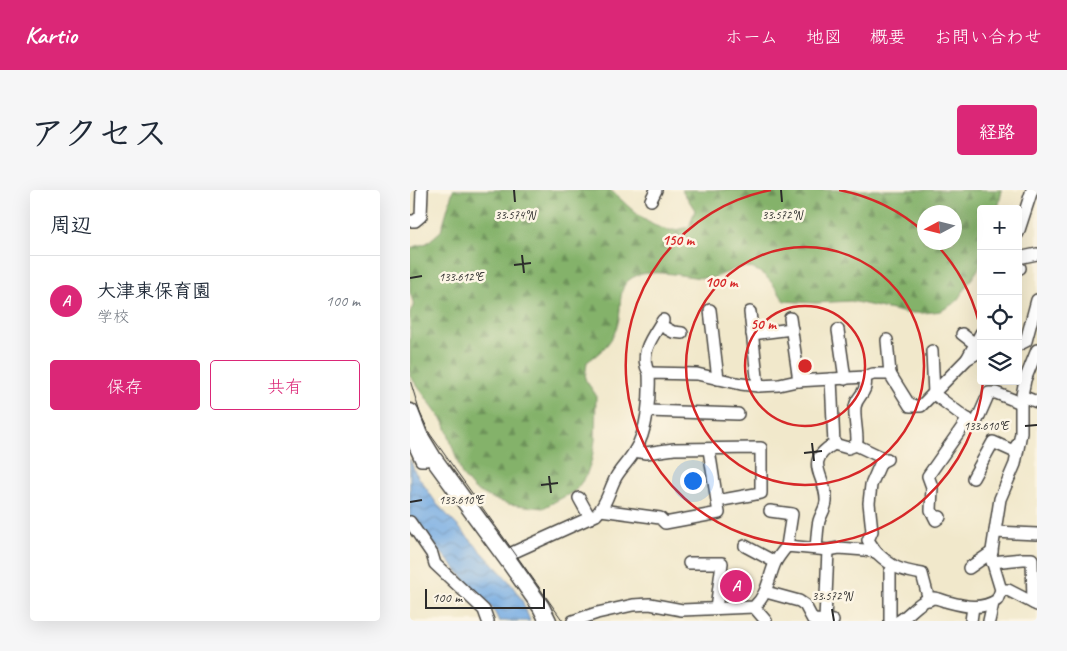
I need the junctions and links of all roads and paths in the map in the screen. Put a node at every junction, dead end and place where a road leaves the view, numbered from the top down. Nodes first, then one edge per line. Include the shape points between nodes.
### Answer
1 (422, 190) edge
2 (1032, 190) edge
3 (410, 220) edge
4 (1022, 221) edge
5 (1037, 254) edge
6 (1022, 263) edge
7 (1037, 300) edge
8 (710, 310) dead end
9 (750, 312) dead end
10 (838, 330) dead end
11 (1037, 331) edge
12 (682, 333) dead end
13 (752, 334) junction
14 (962, 334) dead end
15 (887, 340) dead end
16 (1022, 341) edge
17 (977, 342) edge
18 (1022, 344) edge
19 (1022, 344) edge
20 (977, 346) edge
21 (1037, 350) edge
22 (932, 351) dead end
23 (649, 372) junction
24 (890, 374) junction
25 (865, 378) junction
26 (718, 379) junction
27 (832, 379) junction
28 (845, 379) junction
29 (799, 381) junction
30 (758, 386) junction
31 (934, 394) junction
32 (1022, 400) junction
33 (1037, 402) edge
34 (648, 411) junction
35 (410, 412) edge
36 (738, 414) dead end
37 (968, 419) junction
38 (410, 436) edge
39 (1019, 442) junction
40 (834, 444) junction
41 (856, 445) junction
42 (709, 450) junction
43 (635, 451) junction
44 (433, 458) junction
45 (973, 478) dead end
46 (579, 498) dead end
47 (716, 502) junction
48 (601, 510) junction
49 (770, 511) dead end
50 (590, 518) junction
51 (940, 518) dead end
52 (410, 528) edge
53 (995, 532) junction
54 (1037, 534) edge
55 (744, 546) dead end
56 (787, 546) junction
57 (816, 548) junction
58 (828, 550) junction
59 (876, 552) junction
60 (992, 557) junction
61 (506, 558) junction
62 (1035, 559) edge
63 (776, 562) junction
64 (689, 563) dead end
65 (970, 568) dead end
66 (890, 572) dead end
67 (1001, 590) junction
68 (766, 592) junction
69 (929, 600) junction
70 (993, 603) junction
71 (1035, 604) edge
72 (754, 607) junction
73 (973, 607) junction
74 (716, 609) junction
75 (825, 620) edge
76 (488, 621) edge
77 (548, 621) edge
78 (573, 621) edge
79 (766, 621) edge
80 (833, 621) edge
81 (890, 621) edge
82 (899, 621) edge
83 (972, 621) edge
84 (990, 621) edge

1 - 3 street via 421,216 415,221
2 - 4 street
5 - 6 street
7 - 16 street
8 - 26 street
9 - 13 street
10 - 28 street
11 - 18 street via 1033,342
12 - 23 street via 673,332 661,322 645,351 644,365
13 - 29 street via 791,323
13 - 30 street
14 - 17 street
15 - 24 street
19 - 21 street
20 - 31 street
21 - 32 street via 1025,380
22 - 31 street
23 - 26 street via 697,374
23 - 34 street
24 - 25 street via 873,374
24 - 31 street via 908,411 921,406
25 - 28 street
25 - 41 street via 865,392 856,404
26 - 30 street
27 - 28 street
27 - 29 street
27 - 40 street
29 - 30 street
31 - 37 street
32 - 33 street
32 - 37 street via 989,393 975,424
32 - 39 street
34 - 36 street
34 - 43 street
35 - 44 highway
37 - 51 street via 928,476 932,486 931,510 936,520
38 - 44 street via 421,460
39 - 45 street via 1013,450 994,442
39 - 53 street via 1015,464 1000,499
40 - 41 street via 848,448
40 - 57 street via 823,451 816,466 826,500 819,520
41 - 59 street via 884,460 871,485 869,503 872,531 868,540
42 - 43 street via 674,449 646,454
42 - 47 street
42 - 47 street via 761,448 760,493
43 - 48 street via 615,478
44 - 61 highway
46 - 50 street
47 - 48 street via 719,513 665,523 660,518
48 - 50 street
49 - 56 street via 792,514
50 - 61 street
52 - 76 street via 420,548 484,610
53 - 54 street
53 - 60 street
55 - 63 street
56 - 57 street
56 - 63 street
57 - 58 street
58 - 59 street
58 - 75 street
59 - 69 street via 890,565 922,574
60 - 62 street
60 - 65 street
60 - 67 street
61 - 77 highway
62 - 71 street
63 - 68 street
64 - 74 street via 722,562
66 - 81 street
67 - 70 street via 998,600
67 - 71 street via 1008,590
68 - 72 street
68 - 75 street via 799,601 813,620
69 - 73 street via 934,598
69 - 82 street
70 - 73 street
70 - 84 street
72 - 74 street
72 - 79 street
73 - 83 street
74 - 78 street via 682,610 650,604 633,605
75 - 80 street

